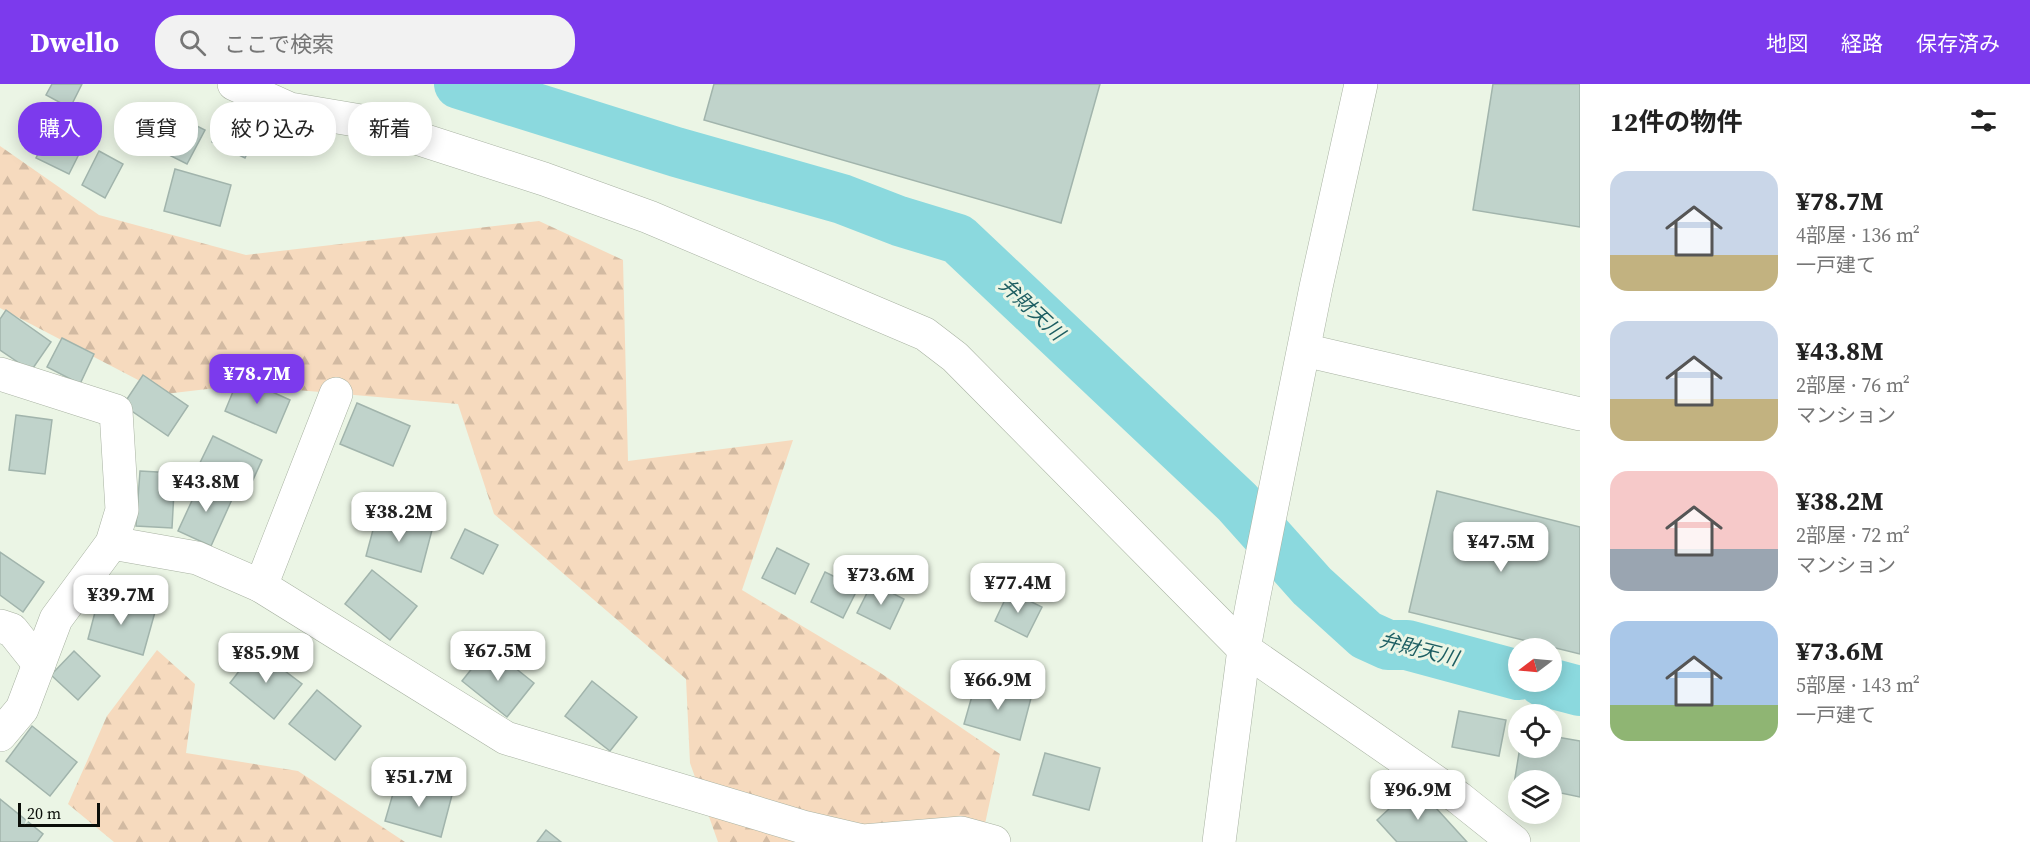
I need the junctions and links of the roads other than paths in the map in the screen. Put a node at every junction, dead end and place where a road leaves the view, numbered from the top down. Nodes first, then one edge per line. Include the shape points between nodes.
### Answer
1 (234, 84) edge
2 (1361, 84) edge
3 (1304, 350) junction
4 (0, 374) edge
5 (336, 394) dead end
6 (1580, 414) edge
7 (112, 543) junction
8 (261, 586) junction
9 (0, 626) edge
10 (1244, 649) junction
11 (39, 664) junction
12 (0, 735) edge
13 (994, 842) edge
14 (1219, 842) edge
15 (1514, 842) edge

1 - 10 street via 290,110 367,122 544,179 649,217 925,334 955,357
2 - 3 street
3 - 6 street
3 - 10 street
4 - 7 street via 116,411 122,510
5 - 8 street
7 - 8 street via 196,558
7 - 11 street via 56,619
8 - 13 street via 506,738 803,827 863,841 961,833
9 - 11 street via 12,630
10 - 14 street
10 - 15 street via 1459,798
11 - 12 street via 22,709

